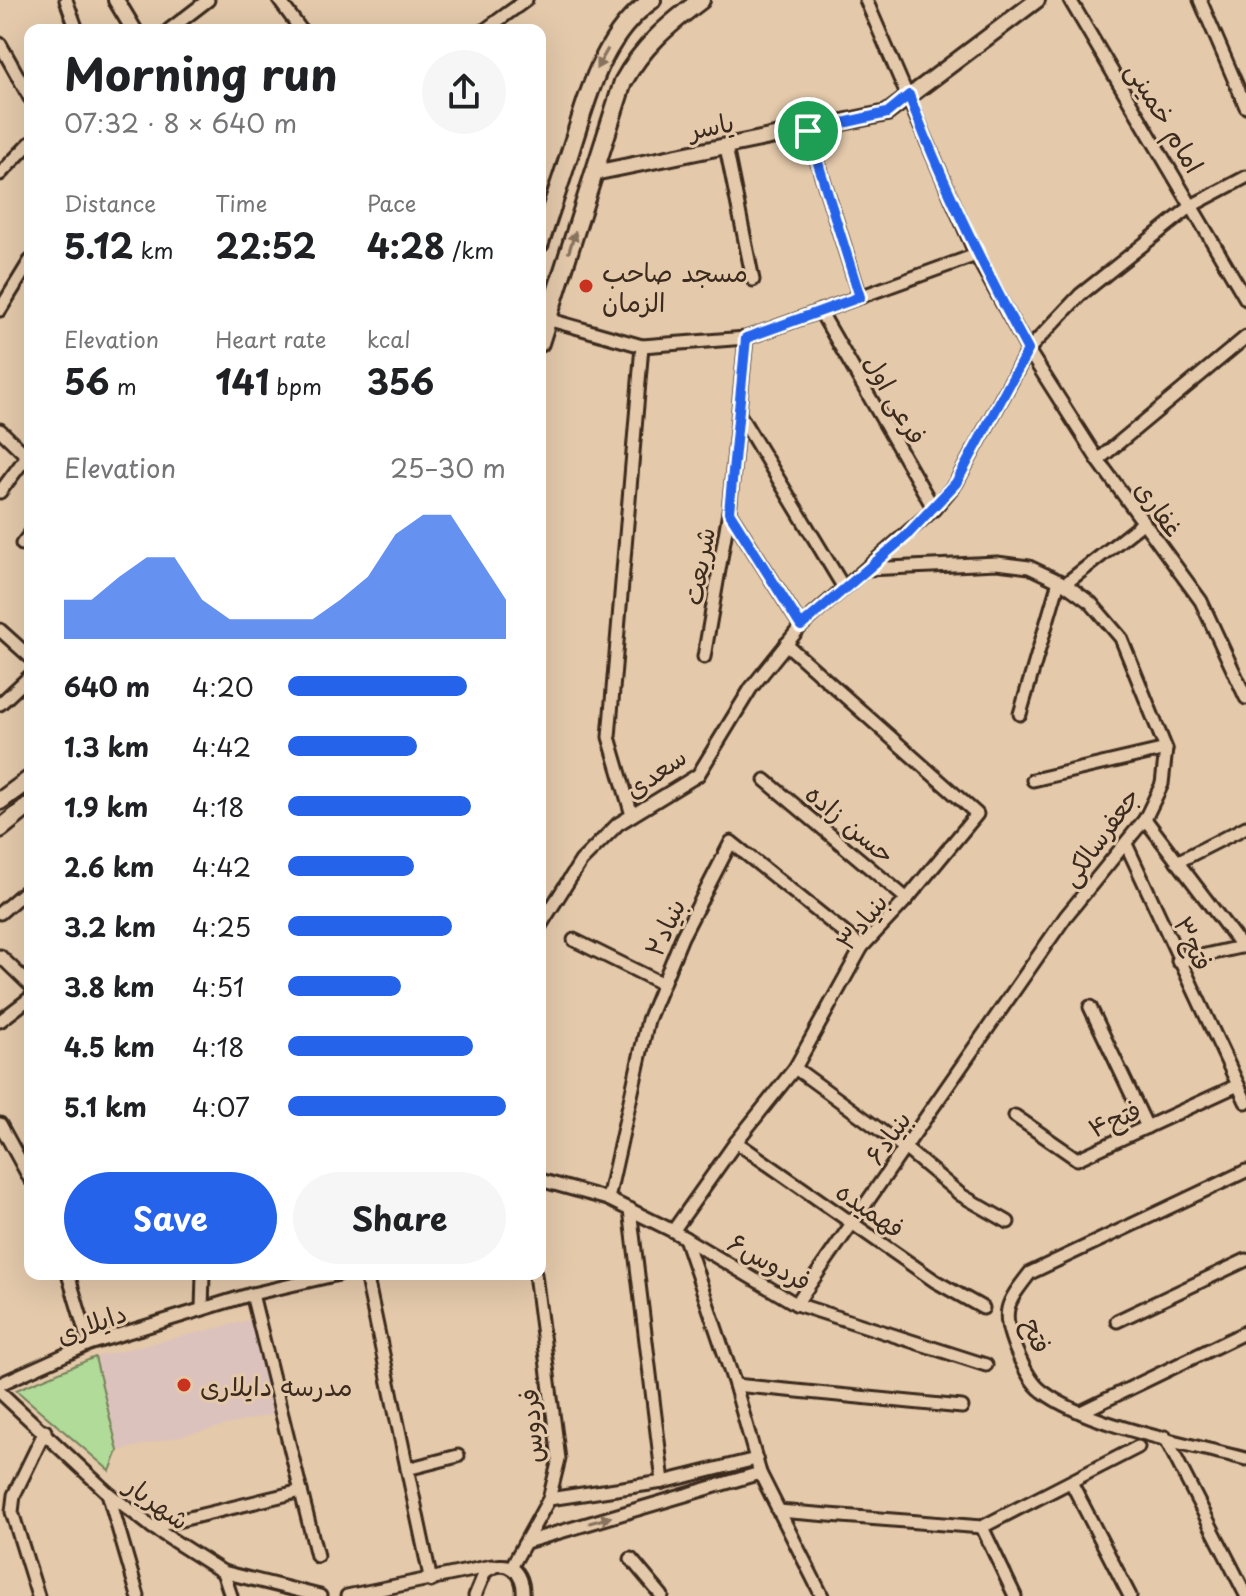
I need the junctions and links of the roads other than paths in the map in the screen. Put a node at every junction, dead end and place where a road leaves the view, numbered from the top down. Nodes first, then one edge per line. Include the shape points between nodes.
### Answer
1 (66, 0) edge
2 (116, 0) edge
3 (208, 0) edge
4 (279, 0) edge
5 (526, 0) edge
6 (652, 0) edge
7 (701, 0) edge
8 (866, 0) edge
9 (1037, 0) edge
10 (1070, 0) edge
11 (1200, 0) edge
12 (636, 6) edge
13 (75, 24) edge
14 (130, 24) edge
15 (177, 24) edge
16 (297, 24) edge
17 (493, 24) edge
18 (0, 44) edge
19 (24, 87) edge
20 (909, 95) junction
21 (1246, 107) edge
22 (808, 131) junction
23 (726, 147) junction
24 (24, 149) edge
25 (594, 173) junction
26 (0, 174) edge
27 (1246, 177) edge
28 (1193, 205) junction
29 (546, 224) edge
30 (976, 255) junction
31 (24, 271) edge
32 (753, 280) dead end
33 (860, 297) junction
34 (1246, 299) edge
35 (0, 310) edge
36 (820, 311) junction
37 (547, 319) junction
38 (546, 322) edge
39 (1246, 337) edge
40 (746, 338) junction
41 (642, 346) junction
42 (1028, 350) junction
43 (739, 414) junction
44 (0, 430) edge
45 (24, 452) edge
46 (1098, 460) junction
47 (24, 463) edge
48 (0, 492) edge
49 (934, 509) junction
50 (729, 512) junction
51 (1144, 522) junction
52 (24, 542) edge
53 (22, 544) dead end
54 (867, 569) junction
55 (1062, 582) junction
56 (844, 588) junction
57 (801, 626) junction
58 (0, 630) edge
59 (786, 644) junction
60 (24, 652) edge
61 (704, 657) dead end
62 (24, 682) edge
63 (1246, 698) edge
64 (0, 704) edge
65 (1020, 714) dead end
66 (1166, 749) junction
67 (765, 780) dead end
68 (1033, 780) dead end
69 (24, 783) edge
70 (0, 801) edge
71 (24, 810) edge
72 (632, 815) junction
73 (1145, 819) junction
74 (1246, 827) edge
75 (0, 829) edge
76 (1126, 844) junction
77 (1177, 862) junction
78 (24, 892) edge
79 (907, 899) junction
80 (0, 913) edge
81 (546, 916) edge
82 (574, 940) dead end
83 (862, 947) junction
84 (1244, 947) edge
85 (0, 956) edge
86 (1178, 961) junction
87 (24, 979) edge
88 (663, 984) junction
89 (1015, 995) joint
90 (24, 1003) edge
91 (1090, 1007) dead end
92 (0, 1021) edge
93 (795, 1068) junction
94 (1238, 1085) junction
95 (1246, 1102) edge
96 (1015, 1116) dead end
97 (0, 1124) edge
98 (1147, 1127) junction
99 (736, 1142) junction
100 (906, 1149) junction
101 (24, 1168) edge
102 (1246, 1171) edge
103 (546, 1182) edge
104 (608, 1199) junction
105 (630, 1209) junction
106 (1008, 1222) dead end
107 (854, 1223) junction
108 (673, 1231) junction
109 (685, 1238) junction
110 (1246, 1260) edge
111 (70, 1280) edge
112 (203, 1280) edge
113 (301, 1280) edge
114 (367, 1280) edge
115 (536, 1280) edge
116 (252, 1294) junction
117 (796, 1304) junction
118 (983, 1308) dead end
119 (202, 1309) junction
120 (1117, 1321) dead end
121 (1246, 1332) edge
122 (89, 1344) junction
123 (986, 1365) dead end
124 (0, 1384) edge
125 (735, 1385) junction
126 (0, 1392) edge
127 (962, 1407) dead end
128 (1081, 1412) junction
129 (45, 1431) junction
130 (1165, 1437) junction
131 (1138, 1447) dead end
132 (458, 1456) dead end
133 (756, 1459) junction
134 (1246, 1459) edge
135 (407, 1469) junction
136 (760, 1473) junction
137 (663, 1482) junction
138 (1071, 1482) junction
139 (301, 1491) junction
140 (108, 1493) junction
141 (549, 1499) junction
142 (778, 1511) junction
143 (152, 1527) junction
144 (982, 1527) junction
145 (526, 1542) junction
146 (317, 1556) dead end
147 (631, 1559) dead end
148 (492, 1566) junction
149 (512, 1566) junction
150 (223, 1572) junction
151 (431, 1581) junction
152 (523, 1583) junction
153 (1246, 1595) edge
154 (38, 1596) edge
155 (138, 1596) edge
156 (231, 1596) edge
157 (320, 1596) edge
158 (347, 1596) edge
159 (475, 1596) edge
160 (523, 1596) edge
161 (534, 1596) edge
162 (662, 1596) edge
163 (822, 1596) edge
164 (1015, 1596) edge
165 (1130, 1596) edge

1 - 13 street
2 - 14 street
3 - 15 street
4 - 16 street
5 - 17 street
6 - 12 main road
7 - 25 main road via 659,31 637,58 623,82
8 - 20 street, غفاری
9 - 20 street, یاسر
10 - 28 street, امام خمینی
11 - 21 street
12 -> 29 main road via 595,72
18 - 19 street
20 - 22 street, یاسر via 887,113
20 - 30 street, غفاری
22 - 23 street, یاسر
22 - 33 street
23 - 25 street, یاسر
23 - 32 street
24 - 26 street
37 -> 25 main road
27 - 28 street
28 - 34 street, امام خمینی
28 - 42 street via 1080,295
30 - 33 street
30 - 42 street, غفاری
31 - 35 street
33 - 36 street
36 - 40 street
36 - 49 street, فرعی اول
37 - 38 main road
37 - 41 street
39 - 46 street
40 - 41 street
40 - 43 street, شریعت
41 - 72 street via 609,737
42 - 46 street, غفاری
42 - 49 street, سعدی via 956,483
43 - 50 street, شریعت
43 - 56 street
44 - 45 street
46 - 51 street, غفاری
47 - 48 street
49 - 54 street, سعدی
50 - 57 street
50 - 61 street, شریعت
51 - 55 street
51 - 63 street, غفاری via 1201,601
52 - 53 street
54 - 55 street via 997,563 1029,567
54 - 56 street, سعدی
55 - 65 street
55 - 66 street via 1091,603 1121,638
56 - 57 street, سعدی
57 - 59 street, سعدی
58 - 60 street
59 - 72 street, سعدی via 751,688 698,775
59 - 79 street, بنیاد۳ via 977,814
62 - 64 street
66 - 68 street
66 - 73 street, جعفرسالکی via 1162,784
67 - 79 street, حسن زاده
69 - 70 main road
71 - 75 main road
72 - 81 street, سعدی via 581,861
73 - 76 street, جعفرسالکی
73 - 77 street
74 - 77 street
76 - 86 street, فتح۳
76 - 89 street, جعفرسالکی via 1066,916
77 - 84 street
78 - 80 street
79 - 83 street, بنیاد۳
82 - 88 street
83 - 88 street, بنیاد۲ via 731,842
83 - 93 street, بنیاد۳
84 - 86 street
85 - 87 street
86 - 94 street, فتح۳
88 - 104 street, بنیاد۲ via 648,1020
89 - 100 street, بنیاد۶
90 - 92 street
91 - 98 street
93 - 99 street, بنیاد۳
93 - 100 street
94 - 95 street, فتح۳
94 - 98 street, فتح۴
96 - 98 street, فتح۴ via 1077,1159
97 - 101 street
99 - 107 street, فهمیده
99 - 108 street, بنیاد۳
100 - 106 street via 961,1195
100 - 107 street, بنیاد۶
102 - 128 street, فتح via 1030,1273 1012,1296 1005,1322 1019,1358 1040,1390
103 - 104 street, فردوس۶
104 - 105 street, فردوس۶
105 - 108 street, فردوس۶
105 - 137 street
107 - 117 street, بنیاد۶
107 - 118 street, فهمیده
108 - 109 street, فردوس۶
109 - 117 street, فردوس۶
109 - 125 street
110 - 120 street
111 - 122 street
112 - 119 street
113 - 116 street, دایلاری
114 - 135 street
115 - 141 street, فردوس via 559,1459
116 - 119 street, دایلاری
116 - 139 street
117 - 123 street, فردوس۶
119 - 122 street, دایلاری
121 - 128 street
122 - 124 street, دایلاری
125 - 127 street
125 - 133 street
126 - 129 street, شهریار
128 - 130 street, فتح
129 - 140 street, شهریار
129 - 154 street via 14,1495 12,1512
130 - 134 street, فتح
130 - 153 street
131 - 138 street
132 - 135 street
133 - 136 street
133 - 137 street
135 - 151 street
136 - 142 street
145 -> 136 street
137 - 141 street
138 - 144 street
138 - 165 street
139 - 143 street
139 - 146 street
140 - 143 street, شهریار
140 - 155 street
141 - 145 street, فردوس
142 - 144 street
142 - 163 street
143 - 150 street, شهریار
144 - 164 street
145 - 149 street, فردوس
147 - 162 street
148 - 149 street
148 - 151 street
148 - 159 street via 479,1579
149 - 152 street
150 - 156 street
150 - 157 street, شهریار
151 - 158 street
152 - 160 street
152 - 161 street

